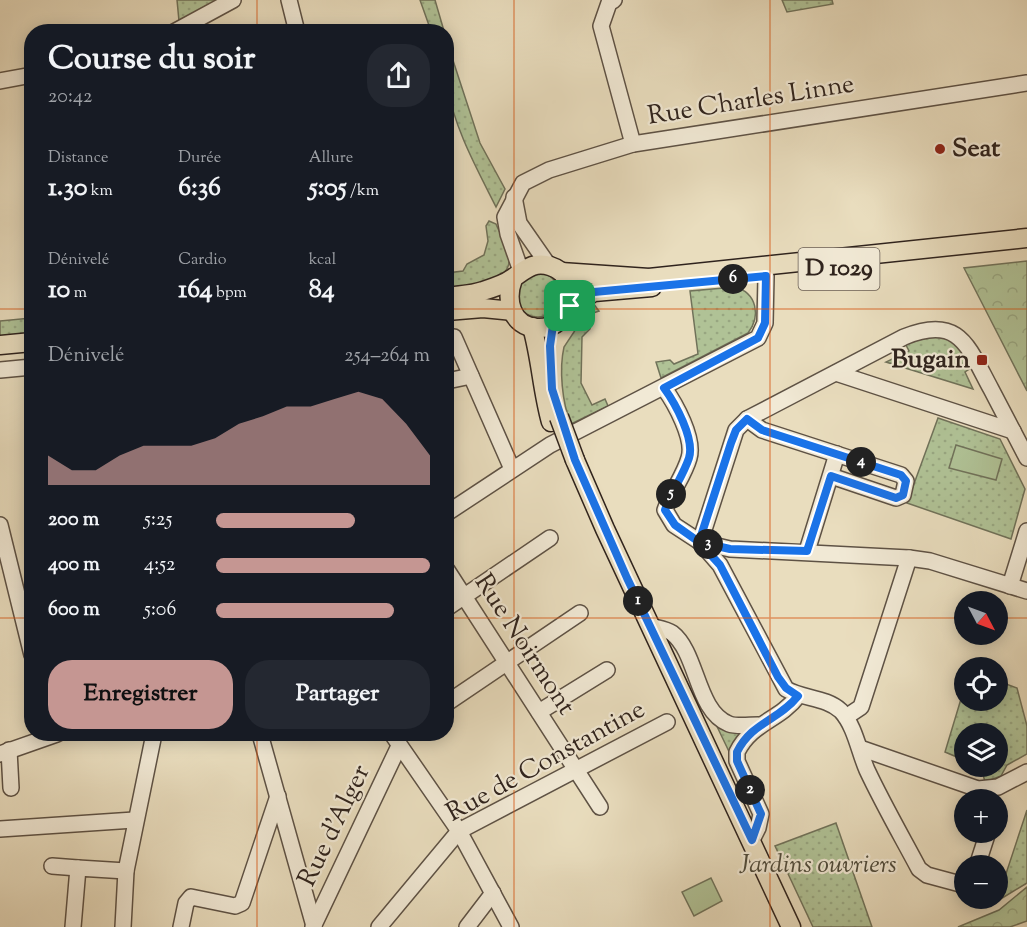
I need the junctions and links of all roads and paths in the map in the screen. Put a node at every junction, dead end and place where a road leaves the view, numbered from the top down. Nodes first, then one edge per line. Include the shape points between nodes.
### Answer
1 (233, 0) edge
2 (290, 0) edge
3 (614, 0) edge
4 (189, 24) edge
5 (295, 24) edge
6 (24, 76) edge
7 (0, 81) edge
8 (1027, 83) edge
9 (633, 144) junction
10 (514, 197) junction
11 (1027, 238) edge
12 (1027, 248) edge
13 (555, 269) junction
14 (766, 271) junction
15 (517, 275) junction
16 (454, 296) edge
17 (570, 306) junction
18 (454, 310) edge
19 (512, 311) junction
20 (553, 325) junction
21 (532, 327) junction
22 (454, 337) dead end
23 (24, 343) edge
24 (0, 345) edge
25 (24, 352) edge
26 (0, 354) edge
27 (24, 368) edge
28 (0, 370) edge
29 (836, 373) junction
30 (471, 376) junction
31 (454, 380) edge
32 (664, 388) junction
33 (555, 419) junction
34 (747, 419) junction
35 (1013, 431) junction
36 (837, 454) junction
37 (1027, 458) edge
38 (571, 462) junction
39 (512, 469) junction
40 (831, 476) junction
41 (454, 508) edge
42 (0, 525) edge
43 (1027, 531) edge
44 (550, 538) dead end
45 (699, 542) junction
46 (807, 551) junction
47 (909, 558) junction
48 (454, 581) edge
49 (1010, 586) junction
50 (1027, 591) edge
51 (464, 596) junction
52 (454, 603) edge
53 (580, 613) dead end
54 (24, 622) edge
55 (650, 626) junction
56 (507, 663) junction
57 (607, 670) dead end
58 (798, 696) junction
59 (454, 698) edge
60 (539, 712) junction
61 (846, 717) junction
62 (667, 722) dead end
63 (758, 725) junction
64 (34, 741) edge
65 (152, 741) edge
66 (263, 741) edge
67 (396, 741) edge
68 (399, 741) edge
69 (860, 748) junction
70 (5, 752) edge
71 (576, 769) junction
72 (1027, 772) edge
73 (11, 788) dead end
74 (978, 789) edge
75 (1003, 789) edge
76 (278, 796) junction
77 (600, 807) dead end
78 (134, 820) junction
79 (0, 828) edge
80 (459, 831) junction
81 (752, 840) junction
82 (52, 867) dead end
83 (78, 868) junction
84 (126, 871) junction
85 (954, 882) edge
86 (493, 894) junction
87 (313, 926) edge
88 (73, 927) edge
89 (123, 927) edge
90 (181, 927) edge
91 (379, 927) edge
92 (467, 927) edge
93 (511, 927) edge
94 (782, 927) edge
95 (791, 927) edge

1 - 4 street
2 - 5 street
3 - 9 street, Rue Charles Linne via 609,3 603,34
6 - 7 street
8 - 9 street, Rue Charles Linne
9 - 10 street via 541,173 523,183
10 - 13 street via 519,223
10 - 15 street via 505,217
11 - 14 main road, D 1029
12 - 14 main road, D 1029
13 - 14 main road via 648,278
13 - 15 main road via 532,265
13 - 17 main road via 571,288
14 - 17 main road via 594,292
14 - 32 street via 765,323 758,338
15 - 16 main road via 481,292
15 - 19 main road via 508,296
17 - 20 main road via 567,314
18 - 19 main road
19 - 21 main road
20 - 21 main road
20 - 33 main road via 550,346
21 - 33 main road via 541,383
22 - 30 street
23 - 24 main road
25 - 26 main road
27 - 28 street
29 - 34 street
29 - 35 street
29 - 35 street via 918,331 945,331 972,349
30 - 31 street
30 - 39 street
32 - 39 street via 550,445
32 - 45 street via 689,439 689,457 665,510 675,525
33 - 38 main road
34 - 36 street via 762,430
34 - 45 street via 736,430
35 - 37 street
36 - 40 street
36 - 40 street via 901,475 906,488 896,498
38 - 55 main road
38 - 94 main road
39 - 41 street
40 - 46 street
42 - 54 street
43 - 49 street
44 - 51 street
45 - 46 street via 730,549
45 - 58 street via 720,565 778,677
46 - 47 street
47 - 49 street
47 - 61 street via 861,706
48 - 51 street, Rue Noirmont
49 - 50 street
51 - 52 street
51 - 56 street, Rue Noirmont
53 - 56 street
55 - 63 street via 670,632 679,641 710,708 720,718 731,725
55 - 81 main road
56 - 59 street
56 - 60 street, Rue Noirmont
57 - 60 street
58 - 61 street via 830,704
58 - 63 street via 782,714
60 - 71 street, Rue Noirmont
61 - 69 street
62 - 71 street, Rue de Constantine
63 - 81 street via 737,752 737,761 761,814
64 - 70 street
65 - 78 street
66 - 76 street
67 - 87 street, Rue d'Alger
68 - 80 street
69 - 74 street
69 - 85 street via 869,774 919,870
70 - 73 street
71 - 77 street, Rue Noirmont
71 - 80 street, Rue de Constantine
72 - 75 street
76 - 87 street
76 - 90 street via 242,903 235,906 191,897
78 - 79 street
78 - 84 street
80 - 86 street
80 - 91 street, Rue de Constantine
81 - 95 main road
82 - 83 street
83 - 84 street
83 - 88 street
84 - 89 street
86 - 92 street
86 - 93 street

